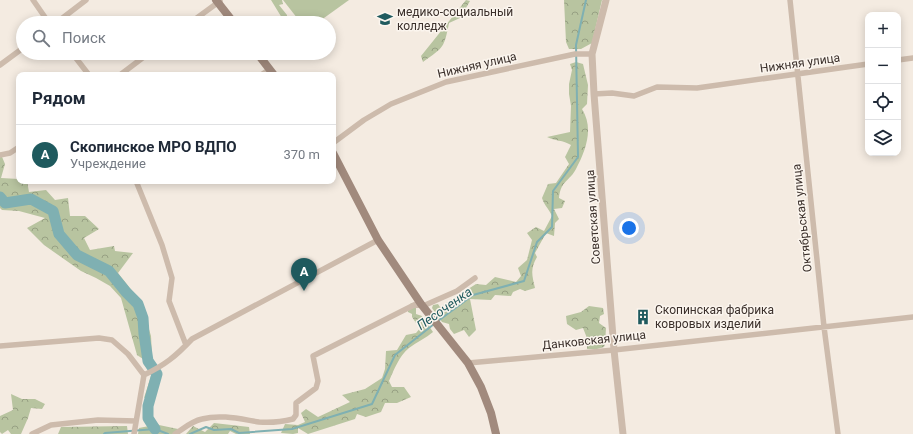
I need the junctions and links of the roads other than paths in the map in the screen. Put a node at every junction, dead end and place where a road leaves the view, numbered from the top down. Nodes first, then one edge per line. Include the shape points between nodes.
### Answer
1 (33, 0) edge
2 (86, 0) edge
3 (606, 0) edge
4 (790, 0) edge
5 (218, 1) edge
6 (44, 16) edge
7 (65, 16) edge
8 (199, 16) edge
9 (229, 16) edge
10 (16, 53) edge
11 (592, 54) junction
12 (913, 58) edge
13 (77, 60) edge
14 (140, 60) edge
15 (263, 60) edge
16 (901, 60) edge
17 (865, 64) edge
18 (0, 65) edge
19 (87, 72) edge
20 (124, 72) edge
21 (272, 72) edge
22 (798, 74) junction
23 (594, 94) junction
24 (336, 141) edge
25 (16, 149) edge
26 (0, 154) edge
27 (336, 159) edge
28 (137, 184) edge
29 (378, 240) junction
30 (475, 278) dead end
31 (422, 306) junction
32 (913, 317) edge
33 (824, 327) junction
34 (186, 345) junction
35 (0, 346) edge
36 (614, 350) junction
37 (468, 363) junction
38 (144, 375) junction
39 (136, 421) junction
40 (32, 434) edge
41 (134, 434) edge
42 (175, 434) edge
43 (496, 434) edge
44 (623, 434) edge
45 (838, 434) edge

1 - 6 street
2 - 7 street
3 - 11 street, Советская улица
4 - 22 street, Октябрьская улица
5 - 8 street
5 - 9 main road
10 - 18 street
11 - 23 street, Советская улица
11 - 24 street, Нижняя улица via 575,54 446,82 391,104
12 - 16 street
13 - 19 street
14 - 20 street
15 - 21 main road
17 - 22 street, Нижняя улица
22 - 23 street, Нижняя улица via 698,88 657,87 634,96
22 - 33 street, Октябрьская улица
23 - 36 street, Советская улица
25 - 26 street via 10,153
27 - 29 main road
28 - 34 street via 162,245 172,278 169,301
29 - 31 main road
29 - 34 street via 192,339
30 - 31 street via 457,291
31 - 37 main road
31 - 42 street via 416,304 313,356 318,381 316,388 296,403 296,415 293,419 278,422 260,422 234,417 203,419 190,423
32 - 33 street, Данковская улица
33 - 36 street, Данковская улица
33 - 45 street, Октябрьская улица
34 - 38 street via 161,367
35 - 38 street via 99,338 112,340 128,354
36 - 37 street, Данковская улица
36 - 44 street, Советская улица
37 - 43 main road via 481,387
38 - 39 street
39 - 40 street via 98,420 51,425
39 - 41 street

